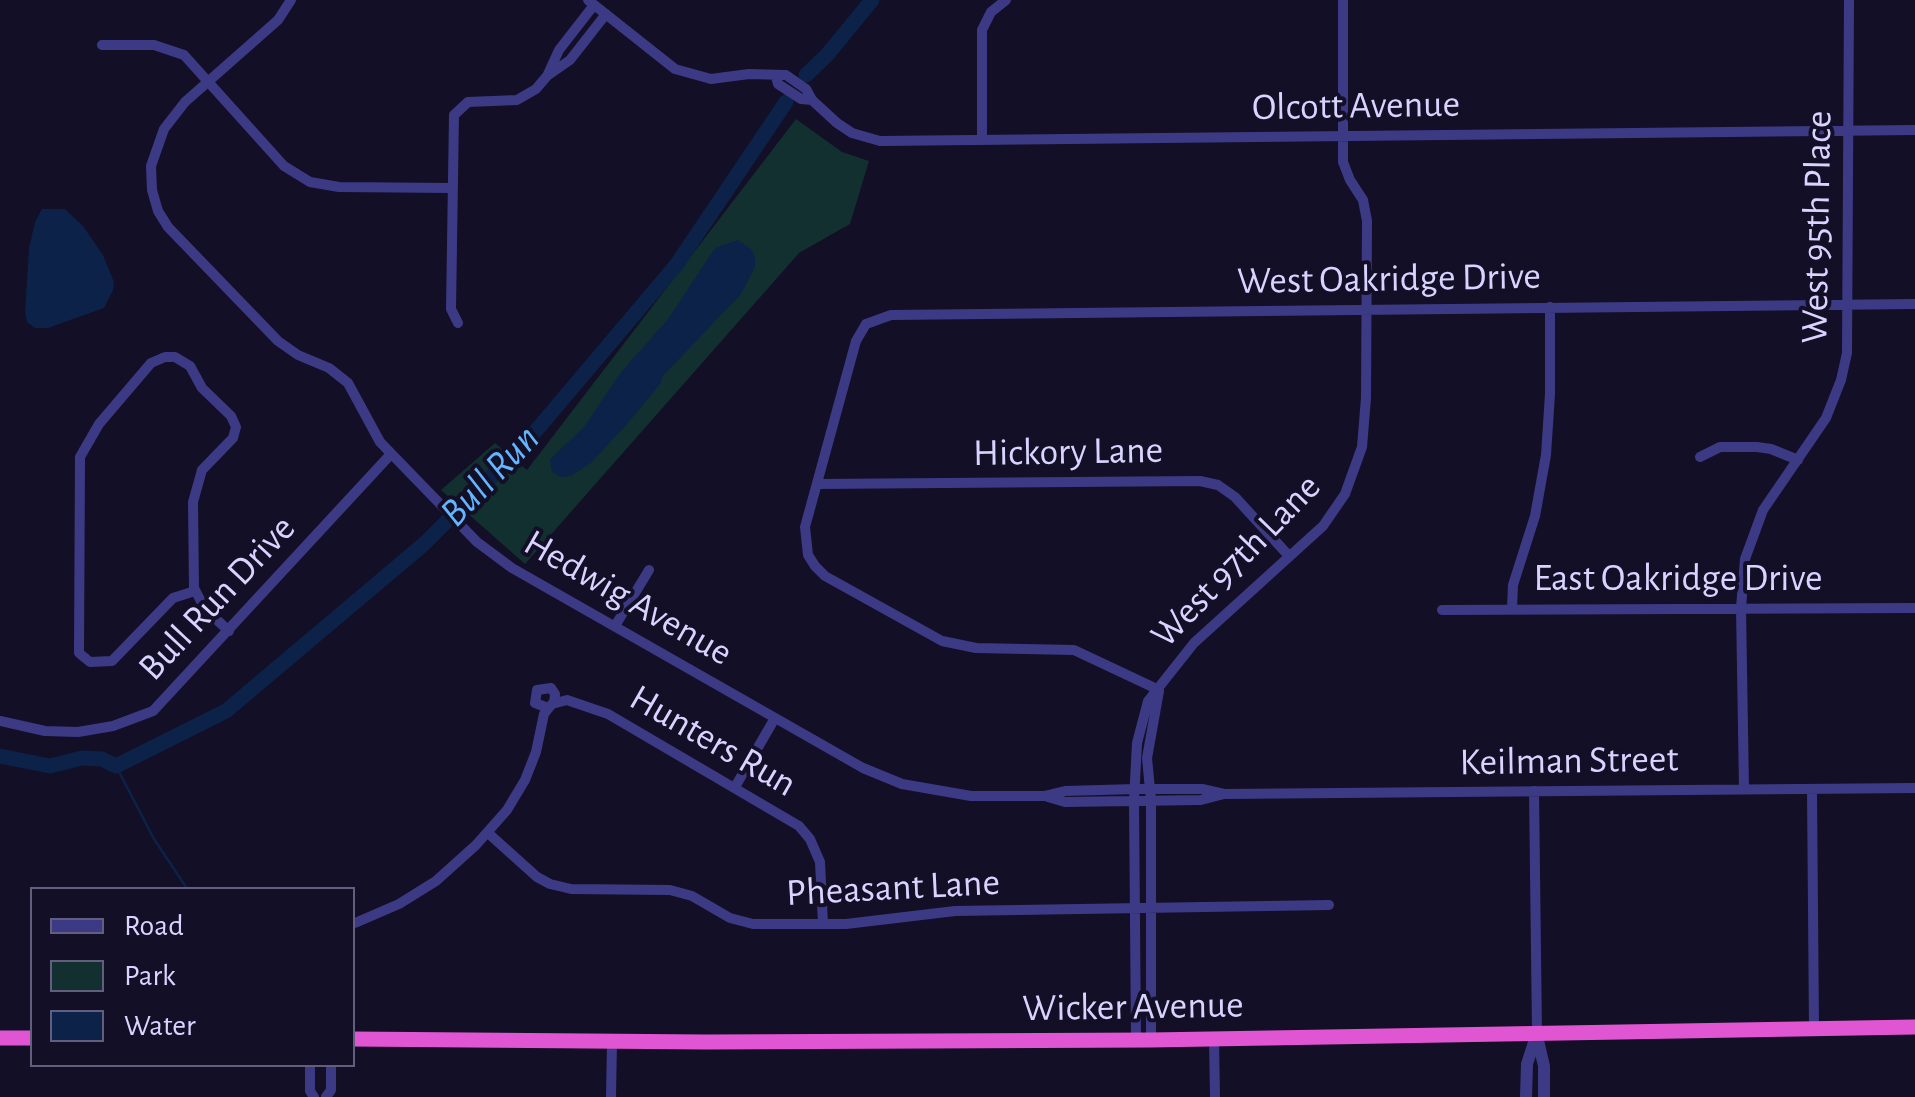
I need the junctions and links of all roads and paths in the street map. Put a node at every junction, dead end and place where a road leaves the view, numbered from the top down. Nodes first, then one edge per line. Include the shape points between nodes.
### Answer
1 (291, 0) edge
2 (1006, 0) edge
3 (1342, 0) edge
4 (1849, 0) edge
5 (591, 2) edge
6 (606, 14) junction
7 (102, 45) dead end
8 (547, 76) junction
9 (210, 81) junction
10 (1849, 130) junction
11 (1915, 130) edge
12 (1342, 136) junction
13 (982, 140) junction
14 (451, 188) junction
15 (1849, 304) junction
16 (1915, 304) edge
17 (1550, 307) junction
18 (1367, 310) junction
19 (458, 323) dead end
20 (391, 454) junction
21 (1700, 457) dead end
22 (1798, 460) junction
23 (817, 484) junction
24 (1289, 556) junction
25 (648, 570) dead end
26 (195, 591) junction
27 (1741, 608) junction
28 (1915, 608) edge
29 (1442, 610) dead end
30 (1512, 610) junction
31 (615, 626) junction
32 (229, 631) junction
33 (1160, 690) junction
34 (775, 718) junction
35 (0, 722) edge
36 (735, 788) junction
37 (1915, 788) edge
38 (1744, 789) junction
39 (1534, 791) junction
40 (1812, 791) junction
41 (1142, 795) junction
42 (488, 832) junction
43 (1328, 905) dead end
44 (1135, 909) junction
45 (1152, 909) junction
46 (823, 924) junction
47 (355, 925) edge
48 (1915, 1027) edge
49 (1814, 1029) junction
50 (1537, 1033) junction
51 (0, 1038) edge
52 (30, 1038) edge
53 (355, 1038) edge
54 (1214, 1038) junction
55 (1143, 1040) junction
56 (612, 1041) junction
57 (310, 1067) edge
58 (331, 1067) edge
59 (314, 1097) edge
60 (326, 1097) edge
61 (611, 1097) edge
62 (1215, 1097) edge
63 (1526, 1097) edge
64 (1544, 1097) edge

1 - 9 street, Hedwig Avenue
2 - 13 street via 982,30
3 - 12 street, West 97th Lane
4 - 10 street, West 95th Place
5 - 6 street, Olcott Avenue
5 - 8 street
6 - 8 street via 570,60
6 - 13 street, Olcott Avenue via 683,73 793,78 844,128 871,139
7 - 9 street via 169,48
8 - 14 street via 523,98 474,101 458,110
9 - 14 street via 284,166 304,179 339,188
9 - 20 street, Hedwig Avenue via 156,145 150,174 162,219 278,342 348,383 370,429
10 - 11 street, Olcott Avenue
10 - 12 street, Olcott Avenue
10 - 15 street, West 95th Place
12 - 13 street, Olcott Avenue
12 - 18 street, West 97th Lane via 1345,168 1365,207
14 - 19 street via 451,310
15 - 16 street, West Oakridge Drive
15 - 17 street, West Oakridge Drive
15 - 22 street, West 95th Place via 1838,389
17 - 18 street, West Oakridge Drive
17 - 30 street via 1546,455
18 - 23 street, West Oakridge Drive via 890,315 866,324 856,341
18 - 24 street, West 97th Lane via 1365,425 1356,471 1331,516
20 - 31 street, Hedwig Avenue via 500,560
20 - 32 street, Bull Run Drive
21 - 22 street via 1720,448 1756,447
22 - 27 street, West 95th Place via 1752,536
23 - 24 street, Hickory Lane via 1200,481 1235,496
23 - 33 street via 805,527 808,556 825,576 942,641 1074,650
24 - 33 street, West 97th Lane via 1186,650
25 - 31 street
26 - 26 street via 194,486 236,427 190,366 165,357 151,363 93,431 80,457 78,648 85,660 116,659 173,598
26 - 32 street
27 - 28 street, East Oakridge Drive
27 - 30 street, East Oakridge Drive
27 - 38 street, West 95th Place
29 - 30 street, East Oakridge Drive
31 - 34 street, Hedwig Avenue
32 - 35 street, Bull Run Drive via 160,705 134,720 66,732
33 - 41 street, West 97th Lane via 1148,701 1136,752
34 - 36 street
34 - 41 street, Hedwig Avenue via 863,768 912,787 962,796
36 - 42 street, Hunters Run via 600,710 567,700 551,706 525,780
36 - 46 street, Hunters Run via 810,839 822,869
37 - 40 street, Keilman Street
38 - 39 street, Keilman Street
38 - 40 street, Keilman Street
39 - 41 street, Keilman Street via 1210,789
39 - 50 street
40 - 49 street
41 - 44 street, West 97th Lane
41 - 45 street, West 97th Lane
42 - 46 street, Pheasant Lane via 537,877 557,886 670,890 746,923
42 - 47 street via 436,881
43 - 45 street, Pheasant Lane
44 - 45 street, Pheasant Lane
44 - 46 street, Pheasant Lane via 948,912
44 - 55 street, West 97th Lane
45 - 55 street, West 97th Lane
48 - 49 highway, Wicker Avenue
49 - 50 highway, Wicker Avenue
50 - 54 highway, Wicker Avenue
50 - 63 street
50 - 64 street
51 - 52 highway
53 - 56 highway, Wicker Avenue
54 - 55 highway, Wicker Avenue
54 - 62 street
55 - 56 highway, Wicker Avenue
56 - 61 street
57 - 59 street
58 - 60 street

